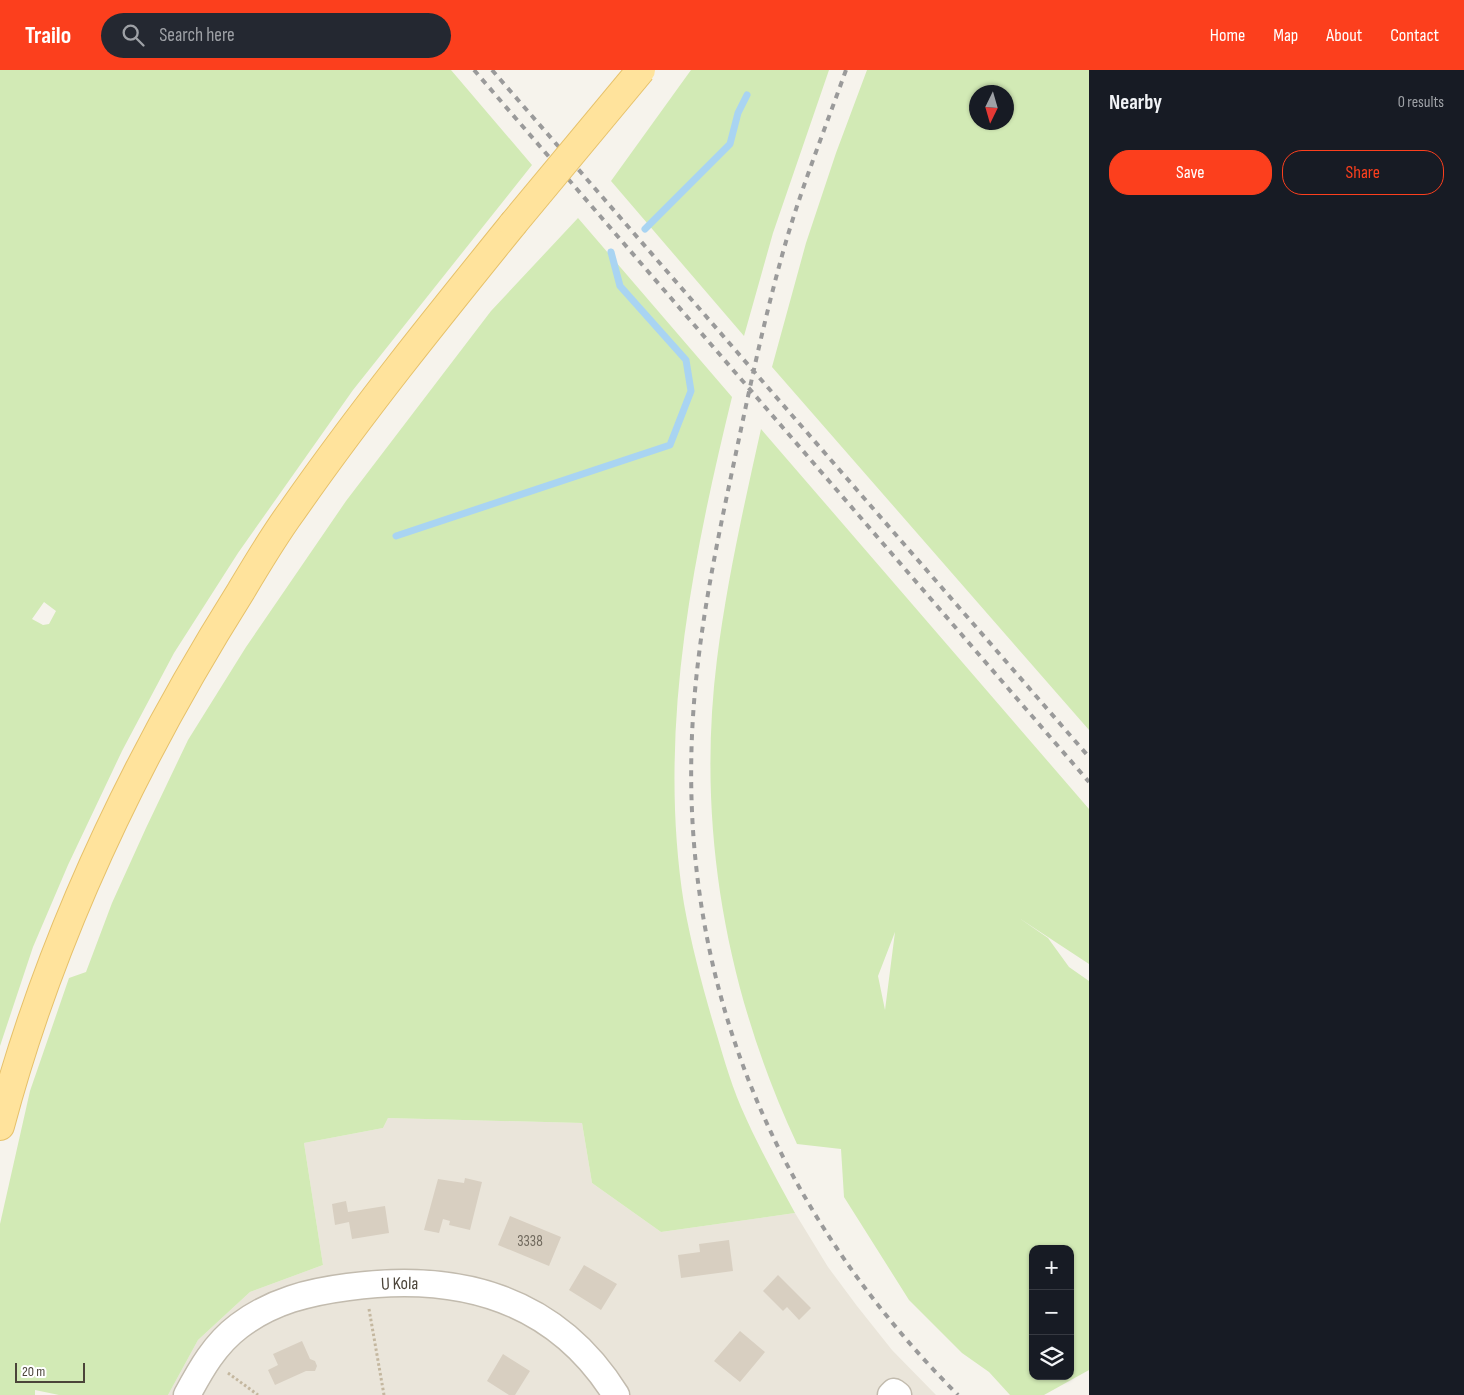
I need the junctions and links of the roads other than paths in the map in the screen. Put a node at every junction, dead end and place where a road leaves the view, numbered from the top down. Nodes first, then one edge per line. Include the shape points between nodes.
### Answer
1 (641, 70) edge
2 (0, 1126) edge
3 (187, 1395) edge
4 (616, 1395) edge

1 - 2 main road, bridge via 513,224 351,429 290,513 199,656 105,839 41,997
3 - 4 street, U Kola via 208,1357 238,1326 267,1307 321,1291 425,1282 457,1285 495,1295 545,1320 575,1344 604,1376

